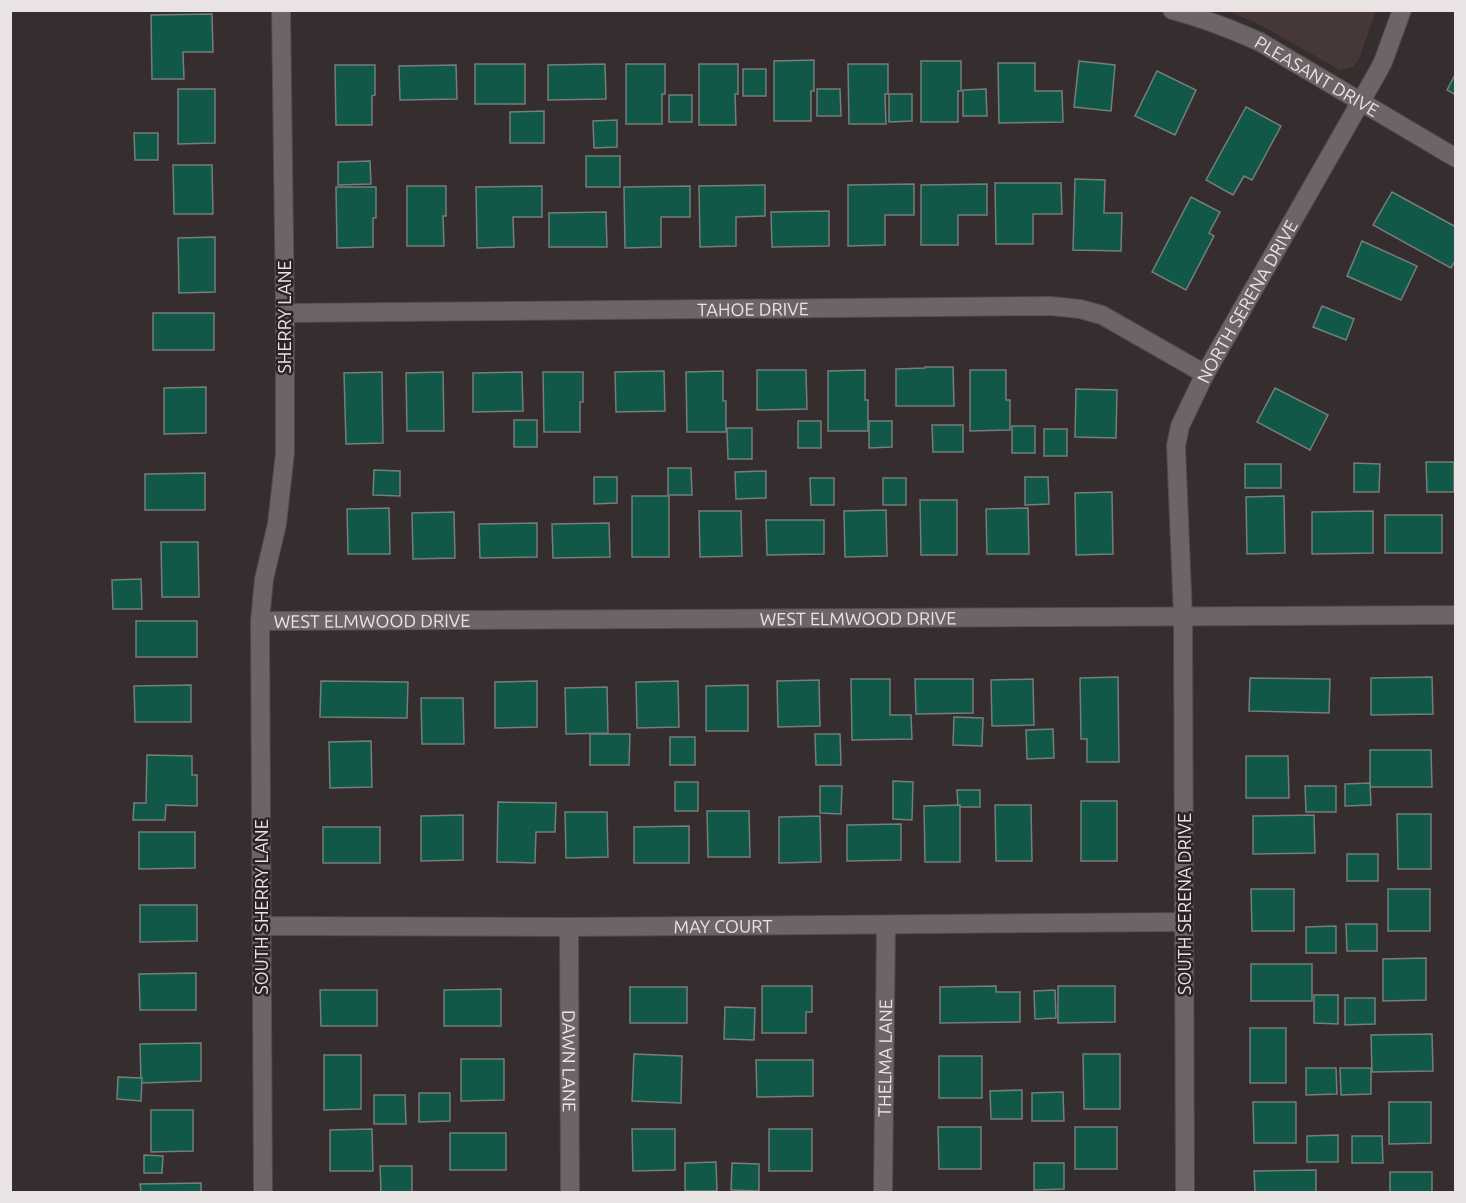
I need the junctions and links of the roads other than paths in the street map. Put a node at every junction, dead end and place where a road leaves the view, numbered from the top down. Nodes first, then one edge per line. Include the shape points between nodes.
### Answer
1 (281, 10) edge
2 (1172, 10) edge
3 (1402, 10) edge
4 (1361, 103) junction
5 (1455, 158) edge
6 (285, 313) junction
7 (1205, 374) junction
8 (1455, 615) edge
9 (1184, 616) junction
10 (260, 621) junction
11 (1184, 922) junction
12 (886, 925) junction
13 (261, 926) junction
14 (569, 927) junction
15 (263, 1192) edge
16 (570, 1192) edge
17 (883, 1192) edge
18 (1185, 1192) edge

1 - 6 street, SHERRY LANE
2 - 4 street, PLEASANT DRIVE via 1260,42
3 - 4 street, NORTH SERENA DRIVE via 1383,62
4 - 5 street, PLEASANT DRIVE
4 - 7 street, NORTH SERENA DRIVE
6 - 7 street, TAHOE DRIVE via 1051,306 1102,315
6 - 10 street, SHERRY LANE via 285,453 278,524 264,579
7 - 9 street, NORTH SERENA DRIVE via 1180,426 1176,447
8 - 9 street, WEST ELMWOOD DRIVE
9 - 10 street, WEST ELMWOOD DRIVE
9 - 11 street, SOUTH SERENA DRIVE
10 - 13 street, SOUTH SHERRY LANE
11 - 12 street, MAY COURT
11 - 18 street, SOUTH SERENA DRIVE
12 - 14 street, MAY COURT
12 - 17 street, THELMA LANE
13 - 14 street, MAY COURT
13 - 15 street, SOUTH SHERRY LANE
14 - 16 street, DAWN LANE

